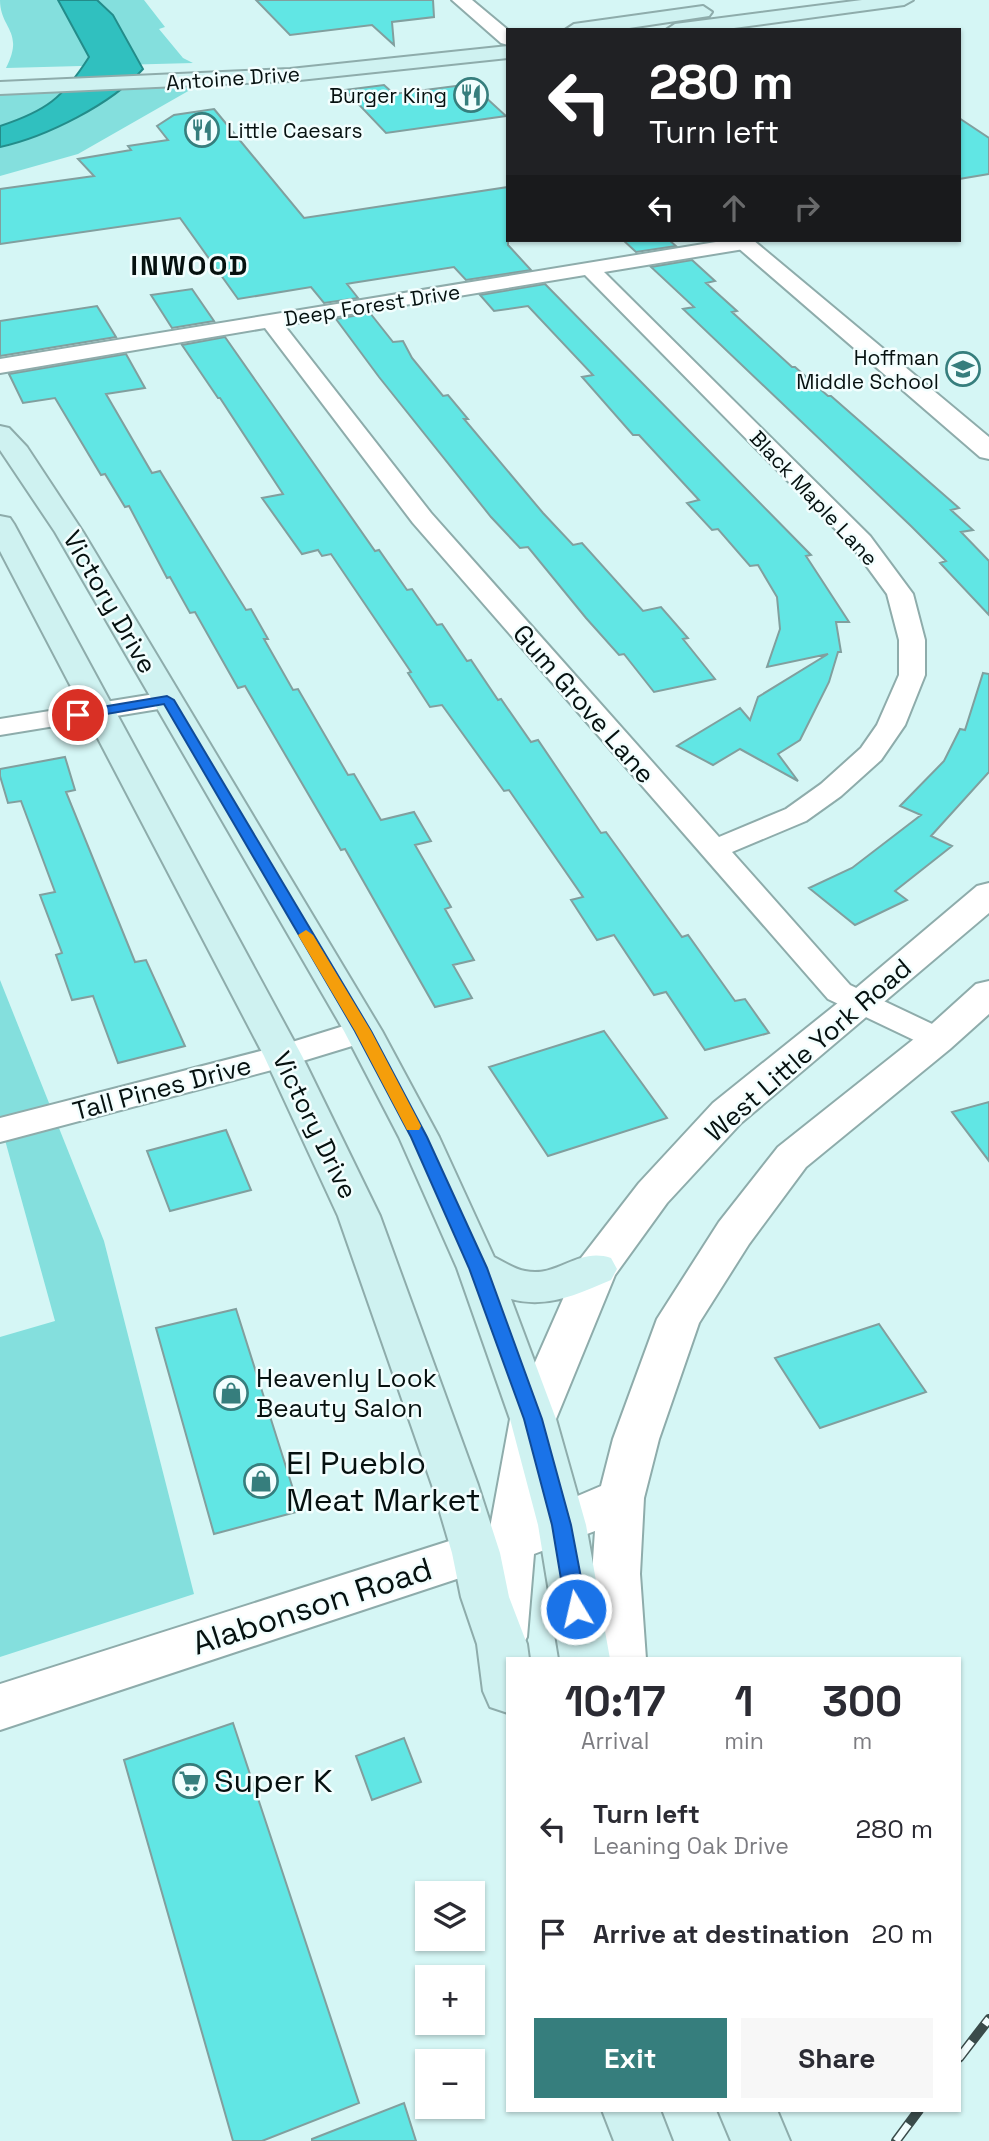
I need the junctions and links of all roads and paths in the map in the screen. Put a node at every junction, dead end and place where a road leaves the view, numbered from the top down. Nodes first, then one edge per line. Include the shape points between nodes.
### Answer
1 (461, 0) edge
2 (791, 0) edge
3 (904, 0) edge
4 (679, 25) edge
5 (616, 28) edge
6 (506, 38) edge
7 (506, 39) edge
8 (506, 52) edge
9 (153, 75) junction
10 (9, 81) edge
11 (742, 242) edge
12 (590, 269) junction
13 (271, 322) junction
14 (0, 366) edge
15 (0, 434) edge
16 (989, 450) edge
17 (0, 524) edge
18 (167, 700) junction
19 (100, 712) junction
20 (0, 727) edge
21 (712, 850) junction
22 (989, 894) edge
23 (989, 993) edge
24 (862, 1003) junction
25 (363, 1031) junction
26 (937, 1040) junction
27 (283, 1056) junction
28 (0, 1130) edge
29 (478, 1268) junction
30 (596, 1269) junction
31 (533, 1419) junction
32 (621, 1498) junction
33 (562, 1525) junction
34 (493, 1547) junction
35 (585, 1657) edge
36 (621, 1657) edge
37 (505, 1667) edge
38 (0, 1707) edge
39 (632, 2112) edge
40 (748, 2112) edge
41 (643, 2141) edge
42 (761, 2141) edge

1 - 6 street
2 - 4 main road
3 - 4 main road
4 - 5 main road
7 - 9 main road, Antoine Drive
8 - 9 main road, Antoine Drive via 290,75
9 - 10 main road, Antoine Drive
11 - 12 street, Deep Forest Drive
11 - 16 street
12 - 13 street, Deep Forest Drive
12 - 21 street, Black Maple Lane via 861,541 900,594 912,640 912,675 891,725 871,754 796,815
13 - 14 street, Deep Forest Drive
13 - 21 street, Gum Grove Lane via 422,518
15 - 18 main road, Victory Drive via 18,453 69,532
17 - 19 main road, Victory Drive
18 - 19 street
18 - 25 main road, Victory Drive
19 - 20 street
19 - 27 main road, Victory Drive
21 - 24 street, Gum Grove Lane via 839,992
22 - 24 street, West Little York Road
23 - 26 street
24 - 26 street, Gum Grove Lane
24 - 30 street, West Little York Road via 727,1113 653,1193
25 - 27 street, Tall Pines Drive
25 - 29 main road, Victory Drive via 419,1137
26 - 32 street via 792,1157 734,1233 679,1319 636,1439
27 - 28 street, Tall Pines Drive
27 - 34 main road, Victory Drive via 359,1216 426,1398
29 - 30 main road via 522,1288 551,1287
29 - 31 main road, Victory Drive
30 - 31 street, West Little York Road
31 - 33 main road, Victory Drive
31 - 34 street, West Little York Road
32 - 33 street, Alabonson Road
32 - 36 street via 616,1574
33 - 34 street, Alabonson Road
33 - 35 main road, Victory Drive
34 - 37 main road, Victory Drive via 485,1597
34 - 38 street, Alabonson Road
39 - 41 main road
40 - 42 main road

